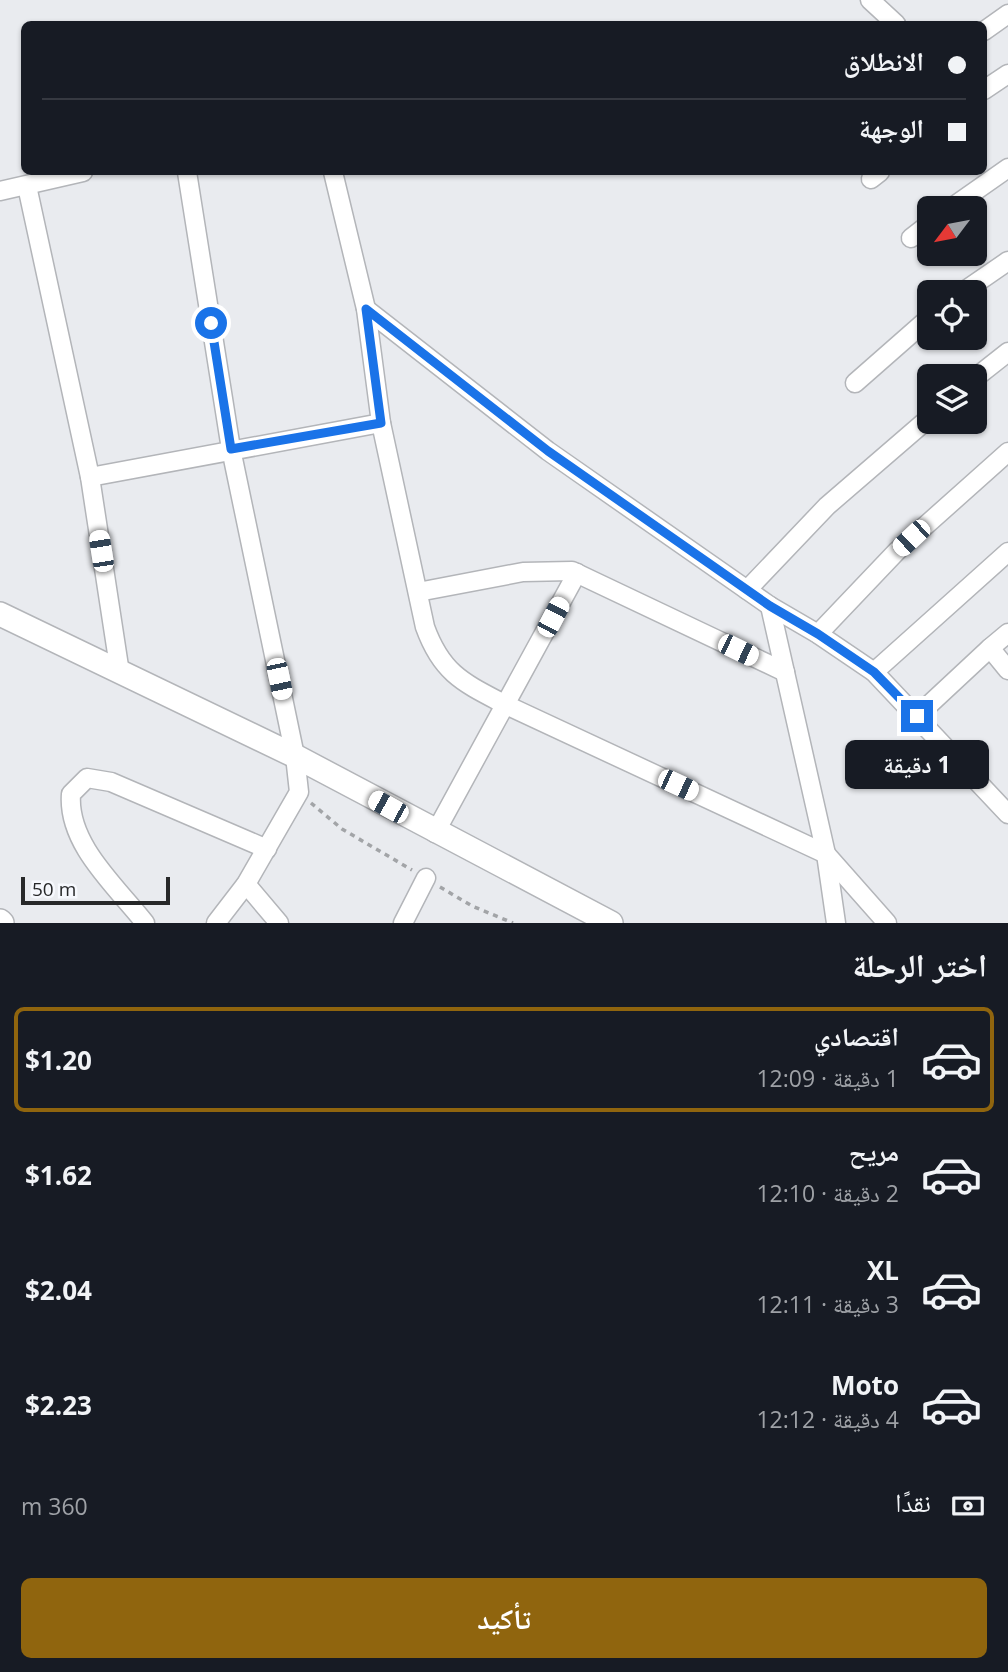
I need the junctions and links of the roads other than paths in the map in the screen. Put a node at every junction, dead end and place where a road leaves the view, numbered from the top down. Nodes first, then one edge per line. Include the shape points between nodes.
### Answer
1 (870, 0) edge
2 (1008, 13) edge
3 (893, 21) edge
4 (987, 29) edge
5 (1008, 74) edge
6 (987, 88) edge
7 (1008, 168) edge
8 (72, 175) edge
9 (187, 175) edge
10 (334, 175) edge
11 (27, 187) junction
12 (0, 191) edge
13 (968, 196) edge
14 (917, 234) edge
15 (911, 238) dead end
16 (1008, 261) edge
17 (980, 280) edge
18 (366, 309) junction
19 (917, 329) edge
20 (1008, 352) edge
21 (987, 369) edge
22 (855, 383) dead end
23 (381, 423) junction
24 (917, 428) edge
25 (231, 449) junction
26 (1008, 452) edge
27 (90, 477) junction
28 (1008, 551) edge
29 (577, 573) junction
30 (747, 590) junction
31 (418, 592) junction
32 (770, 606) junction
33 (0, 614) edge
34 (1008, 633) edge
35 (818, 634) junction
36 (990, 648) junction
37 (1008, 670) edge
38 (874, 672) junction
39 (120, 673) junction
40 (785, 673) junction
41 (506, 705) junction
42 (917, 716) junction
43 (295, 756) junction
44 (1008, 814) edge
45 (435, 833) junction
46 (267, 849) junction
47 (826, 854) junction
48 (426, 878) road end
49 (246, 884) junction
50 (145, 923) edge
51 (216, 923) edge
52 (279, 923) edge
53 (403, 923) edge
54 (611, 923) edge
55 (836, 923) edge
56 (887, 923) edge

1 - 3 street
2 - 4 street
5 - 6 street
7 - 13 street
8 - 11 street
9 - 25 street
10 - 18 street
11 - 12 street
11 - 27 street
14 - 15 street
16 - 17 street
18 - 23 street
18 - 30 street via 548,451
19 - 22 street
20 - 21 street
23 - 25 street
23 - 31 street
24 - 30 street via 827,506
25 - 27 street
25 - 43 street
26 - 35 street via 897,551
27 - 39 street
28 - 38 street
29 - 31 street via 523,572
29 - 40 street
29 - 41 street
30 - 32 street
31 - 41 street via 432,647 446,668 461,682
32 - 35 street
32 - 40 street
33 - 39 street
34 - 36 street
35 - 38 street
36 - 37 street
36 - 42 street
38 - 42 street
39 - 43 street
40 - 47 street
41 - 45 street
41 - 47 street
42 - 44 street
43 - 45 street
43 - 46 street via 299,792
45 - 54 street
46 - 49 street
46 - 50 street via 111,782 87,778 71,794 72,821 81,841
47 - 55 street
47 - 56 street
48 - 53 street
49 - 51 street
49 - 52 street

